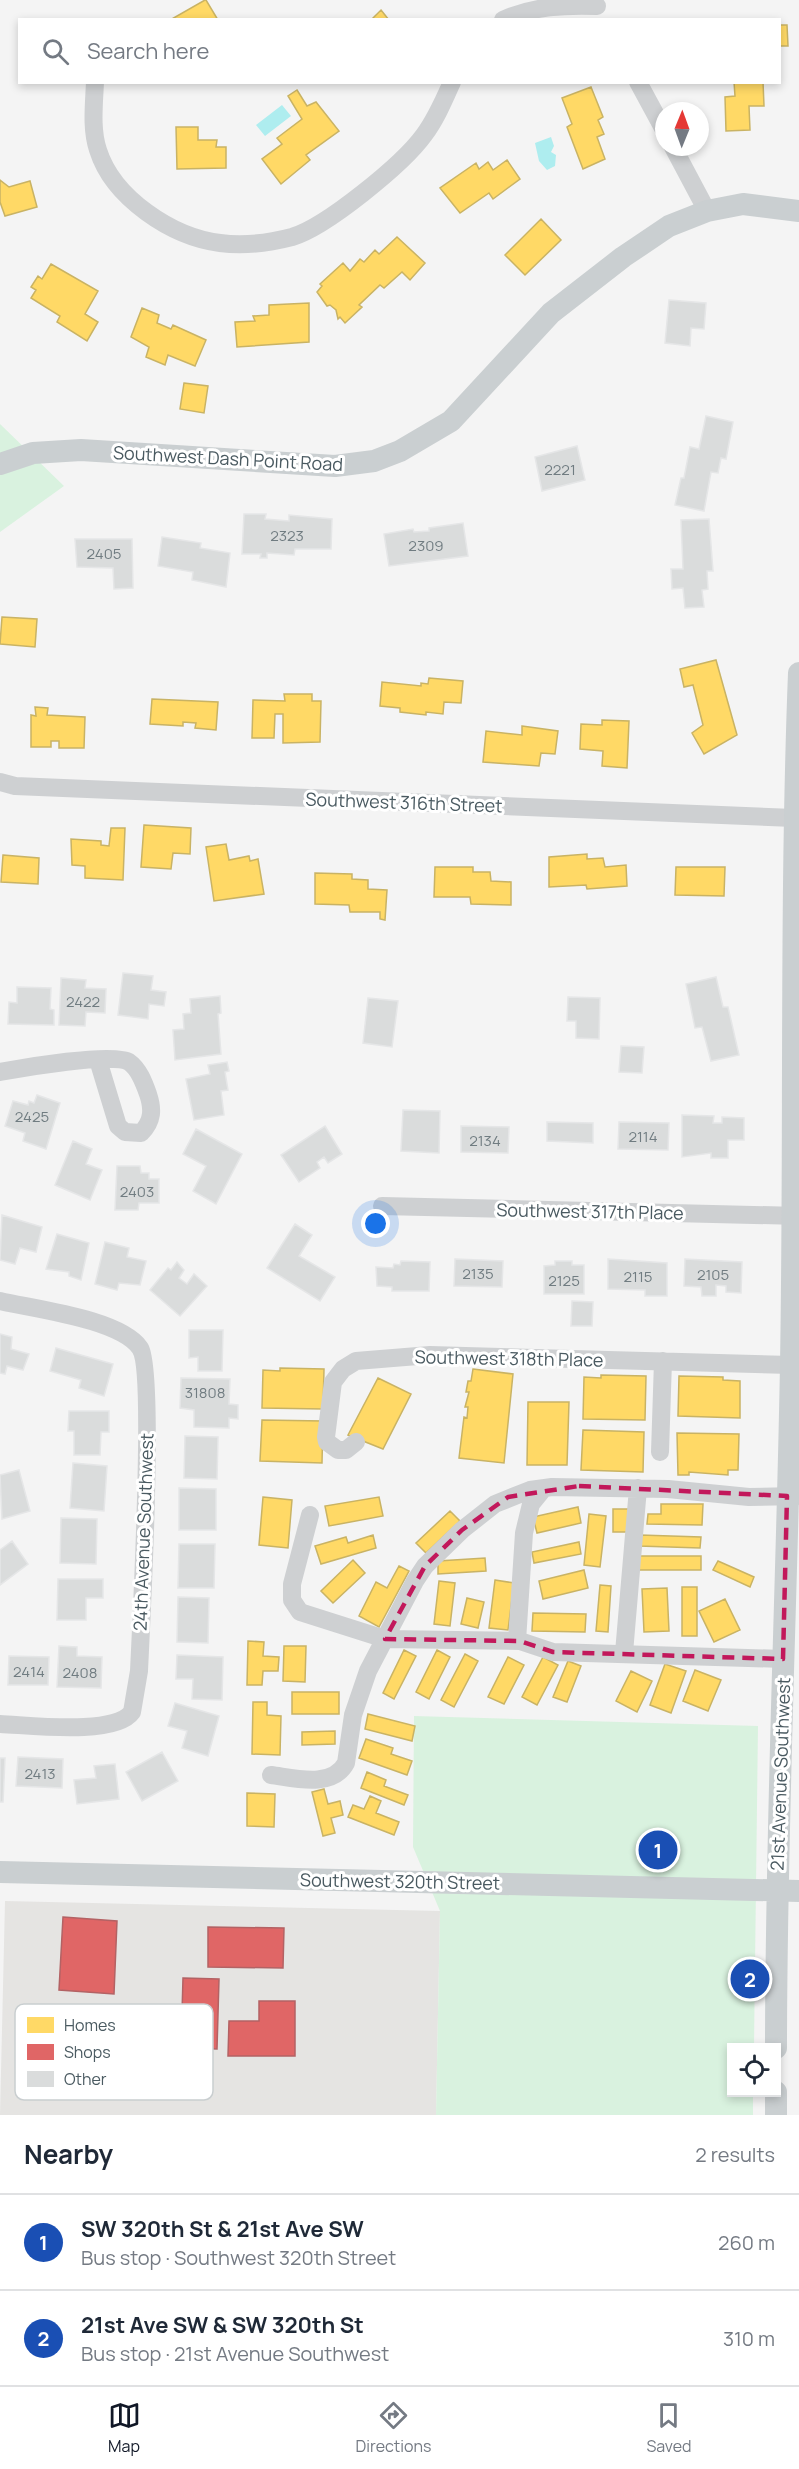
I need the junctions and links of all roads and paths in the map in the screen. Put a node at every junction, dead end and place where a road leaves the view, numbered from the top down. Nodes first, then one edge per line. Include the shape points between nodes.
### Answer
1 (600, 8) edge
2 (507, 18) edge
3 (95, 84) edge
4 (451, 84) edge
5 (639, 84) edge
6 (655, 113) edge
7 (678, 156) edge
8 (707, 211) junction
9 (799, 211) edge
10 (0, 464) edge
11 (799, 673) edge
12 (8, 784) edge
13 (794, 818) junction
14 (98, 1060) dead end
15 (0, 1072) edge
16 (382, 1206) dead end
17 (796, 1216) edge
18 (0, 1301) edge
19 (663, 1361) junction
20 (791, 1365) junction
21 (356, 1442) dead end
22 (660, 1452) dead end
23 (544, 1488) junction
24 (639, 1488) junction
25 (793, 1496) edge
26 (310, 1515) dead end
27 (385, 1639) junction
28 (517, 1641) junction
29 (624, 1653) junction
30 (783, 1659) junction
31 (0, 1724) edge
32 (271, 1775) dead end
33 (0, 1872) edge
34 (776, 1890) junction
35 (799, 1891) edge
36 (776, 2043) edge
37 (776, 2097) edge
38 (776, 2115) edge

1 - 2 street via 550,7
3 - 4 street via 93,115 98,150 113,179 139,206 190,235 219,243 259,243 294,237 354,200 424,136
5 - 6 street
7 - 8 street
8 - 9 main road, Southwest Dash Point Road via 744,204
8 - 10 main road, Southwest Dash Point Road via 669,226 551,313 451,422 374,461 335,466 81,450 33,453
11 - 13 main road, 21st Avenue Southwest
12 - 13 street, Southwest 316th Street
13 - 17 main road, 21st Avenue Southwest
14 - 15 street
16 - 17 street, Southwest 317th Place
17 - 20 main road, 21st Avenue Southwest
18 - 31 street, 24th Avenue Southwest via 99,1324 119,1333 141,1349 146,1366 147,1403 139,1671 130,1715 113,1724 86,1726
19 - 20 street, Southwest 318th Place
19 - 21 street, Southwest 318th Place via 430,1355 356,1361 343,1369 333,1383 326,1437 338,1450 346,1450
19 - 22 street
20 - 25 main road, 21st Avenue Southwest
23 - 24 street
23 - 27 street via 508,1497 462,1530 425,1566
23 - 28 street via 531,1504 524,1533
24 - 25 street via 749,1497
24 - 29 street
25 - 30 main road, 21st Avenue Southwest
26 - 27 street via 292,1584 292,1600 300,1612 318,1620
27 - 28 street
27 - 32 street via 360,1693 343,1770 319,1779
28 - 29 street via 553,1652
29 - 30 street
30 - 34 main road, 21st Avenue Southwest
33 - 34 main road, Southwest 320th Street
34 - 35 main road, Southwest 320th Street
34 - 36 main road, 21st Avenue Southwest
37 - 38 main road

